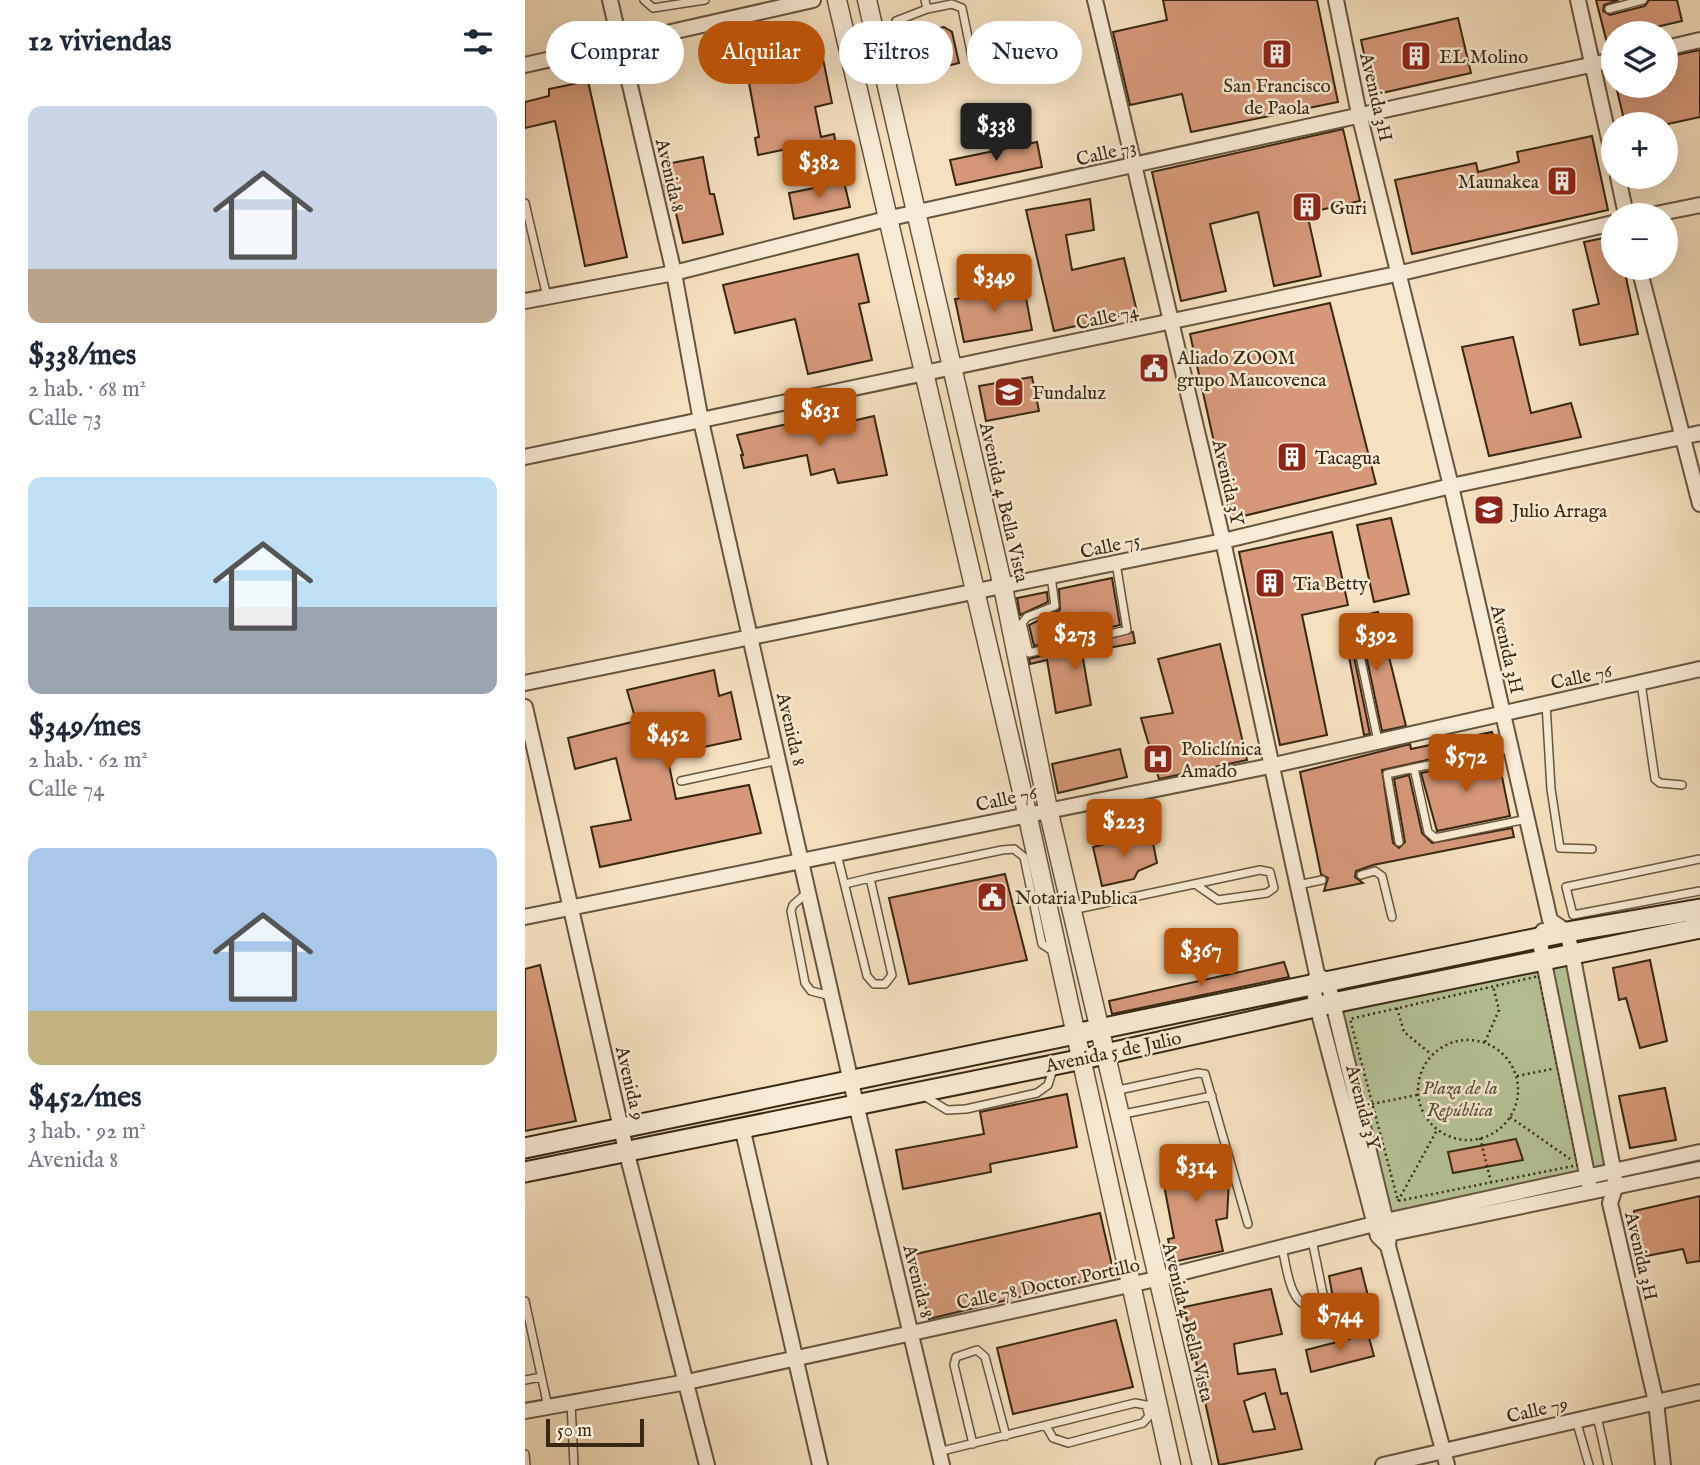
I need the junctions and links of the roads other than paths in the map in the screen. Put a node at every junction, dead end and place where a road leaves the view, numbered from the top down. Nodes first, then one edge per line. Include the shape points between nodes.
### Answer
1 (610, 0) edge
2 (644, 0) edge
3 (705, 0) edge
4 (813, 0) edge
5 (837, 0) edge
6 (867, 0) edge
7 (925, 0) edge
8 (1095, 0) edge
9 (1336, 0) edge
10 (1578, 0) edge
11 (1643, 0) edge
12 (927, 9) junction
13 (1609, 9) dead end
14 (615, 21) edge
15 (896, 21) edge
16 (684, 29) edge
17 (967, 32) edge
18 (1700, 40) edge
19 (1678, 45) edge
20 (546, 60) edge
21 (1601, 63) edge
22 (1594, 64) junction
23 (525, 65) edge
24 (630, 84) edge
25 (1604, 112) edge
26 (1359, 114) junction
27 (1135, 166) junction
28 (525, 203) edge
29 (1700, 205) edge
30 (1678, 209) edge
31 (916, 214) junction
32 (886, 219) junction
33 (1601, 226) edge
34 (674, 273) junction
35 (1401, 273) junction
36 (1642, 280) edge
37 (547, 297) junction
38 (525, 301) edge
39 (1171, 322) junction
40 (952, 369) junction
41 (923, 374) junction
42 (701, 421) junction
43 (1700, 433) edge
44 (1684, 437) junction
45 (525, 457) edge
46 (1451, 486) junction
47 (1700, 504) edge
48 (1223, 541) junction
49 (1116, 563) junction
50 (1051, 576) junction
51 (1003, 586) junction
52 (974, 592) junction
53 (1354, 628) dead end
54 (751, 636) junction
55 (1700, 668) edge
56 (525, 683) edge
57 (1641, 683) junction
58 (1546, 703) junction
59 (525, 707) edge
60 (1503, 712) junction
61 (1378, 741) junction
62 (1511, 748) junction
63 (779, 760) junction
64 (1270, 766) junction
65 (1414, 768) junction
66 (681, 781) dead end
67 (1682, 786) dead end
68 (1048, 809) junction
69 (1027, 813) junction
70 (1527, 820) junction
71 (1399, 842) dead end
72 (1592, 849) dead end
73 (837, 853) junction
74 (1700, 859) edge
75 (803, 860) junction
76 (1361, 875) dead end
77 (870, 878) junction
78 (1322, 880) dead end
79 (845, 884) junction
80 (1195, 884) junction
81 (1297, 886) junction
82 (810, 891) junction
83 (1700, 891) edge
84 (570, 908) junction
85 (1700, 909) edge
86 (1071, 910) junction
87 (525, 917) edge
88 (1392, 917) dead end
89 (1550, 919) junction
90 (1700, 928) edge
91 (1567, 932) junction
92 (1539, 939) junction
93 (1059, 953) junction
94 (1572, 953) junction
95 (1543, 959) junction
96 (1319, 981) junction
97 (833, 996) junction
98 (1325, 1005) junction
99 (1099, 1029) junction
100 (1077, 1034) junction
101 (1105, 1054) junction
102 (1083, 1059) junction
103 (850, 1079) junction
104 (1113, 1091) junction
105 (1212, 1096) junction
106 (856, 1104) junction
107 (1119, 1115) junction
108 (621, 1127) junction
109 (742, 1127) junction
110 (525, 1148) edge
111 (626, 1150) junction
112 (1700, 1152) edge
113 (1700, 1169) edge
114 (1583, 1170) junction
115 (1613, 1170) junction
116 (525, 1172) edge
117 (1616, 1185) junction
118 (1591, 1191) junction
119 (1610, 1203) junction
120 (1248, 1224) dead end
121 (1383, 1232) junction
122 (1312, 1240) junction
123 (1282, 1248) junction
124 (1156, 1279) junction
125 (1130, 1285) junction
126 (525, 1301) edge
127 (912, 1333) junction
128 (794, 1358) junction
129 (541, 1377) junction
130 (525, 1380) edge
131 (687, 1382) junction
132 (1700, 1391) edge
133 (1656, 1402) junction
134 (571, 1403) junction
135 (548, 1407) junction
136 (525, 1411) edge
137 (1596, 1415) junction
138 (1576, 1420) junction
139 (1046, 1426) junction
140 (1006, 1436) junction
141 (973, 1444) junction
142 (525, 1454) edge
143 (940, 1458) edge
144 (1446, 1458) edge
145 (526, 1465) edge
146 (574, 1465) edge
147 (707, 1465) edge
148 (820, 1465) edge
149 (1171, 1465) edge
150 (1202, 1465) edge
151 (1383, 1465) edge
152 (1589, 1465) edge
153 (1608, 1465) edge
154 (1663, 1465) edge

1 - 14 street, Avenida 8
2 - 3 lane via 653,8
4 - 16 street
5 - 32 street
6 - 31 street, Avenida 4 Bella Vista
7 - 12 lane
8 - 27 street, Avenida 3Y
9 - 26 street, Avenida 3H
10 - 22 street
11 - 13 lane
12 - 15 lane
12 - 17 lane via 952,4 962,8
18 - 19 street
20 - 23 street
21 - 22 street, Calle 73
22 - 25 street
22 - 26 street, Calle 73
24 - 34 street, Avenida 8
26 - 27 street, Calle 73
26 - 35 street, Avenida 3H
27 - 31 street, Calle 73
27 - 39 street, Avenida 3Y
28 - 37 lane
29 - 30 street
31 - 32 street, Calle 73
31 - 40 street, Avenida 4 Bella Vista
32 - 34 street, Calle 73
32 - 41 street
33 - 35 street, Calle 74
34 - 37 street, Calle 73
34 - 42 street, Avenida 8
35 - 39 street, Calle 74
35 - 46 street, Avenida 3H
36 - 44 street
37 - 38 street, Calle 73
39 - 40 street, Calle 74
39 - 48 street, Avenida 3Y
40 - 41 street, Calle 74
40 - 51 street, Avenida 4 Bella Vista
41 - 42 street, Calle 74
41 - 52 street
42 - 45 street, Calle 74
42 - 54 street, Avenida 8
43 - 44 street, Calle 75
44 - 46 street, Calle 75
44 - 47 street
46 - 48 street, Calle 75
46 - 60 street, Avenida 3H
48 - 49 street, Calle 75
48 - 64 street, Avenida 3Y
49 - 50 street, Calle 75
49 - 50 lane via 1128,630 1029,653 1022,623 1055,606
50 - 51 street, Calle 75
51 - 52 street, Calle 75
51 - 68 street, Avenida 4 Bella Vista
52 - 54 street, Calle 75
52 - 69 street
53 - 61 lane
54 - 56 street, Calle 75
54 - 63 street, Avenida 8
55 - 57 street, Calle 76
57 - 58 street, Calle 76
57 - 67 lane via 1655,779
58 - 60 street, Calle 76
58 - 72 lane via 1560,848
59 - 84 street, Avenida 9
60 - 61 street, Calle 76
60 - 62 street, Avenida 3H
61 - 64 street, Calle 76
62 - 65 lane
62 - 70 street, Avenida 3H
63 - 66 lane
63 - 75 street, Avenida 8
64 - 68 street, Calle 76
64 - 81 street, Avenida 3Y
65 - 70 lane via 1431,836
65 - 71 lane via 1387,774
68 - 69 street, Calle 76
68 - 86 street, Avenida 4 Bella Vista
69 - 73 street, Calle 76
69 - 93 street
70 - 89 street, Avenida 3H
73 - 75 street, Calle 76
73 - 79 lane
74 - 83 lane via 1566,887 1573,915
75 - 82 street, Avenida 8
75 - 84 street, Calle 76
76 - 88 lane via 1375,871 1383,876
77 - 79 lane
77 - 79 lane via 892,971 881,986 867,976
77 - 93 lane via 1018,850 1024,858 1042,944
78 - 81 lane
80 - 80 lane via 1260,870 1270,872 1274,888 1218,900
80 - 86 lane
81 - 96 street, Avenida 3Y
82 - 97 street, Avenida 8
82 - 97 lane via 790,911 803,978 811,991
84 - 87 street, Calle 76
84 - 108 street, Avenida 9
85 - 91 main road, Avenida 5 de Julio
86 - 99 street, Avenida 4 Bella Vista
89 - 91 street
89 - 92 street
90 - 94 main road, Avenida 5 de Julio
91 - 92 main road, Avenida 5 de Julio
91 - 94 street, Avenida 3H
92 - 95 street
92 - 96 main road, Avenida 5 de Julio
93 - 100 street
94 - 95 main road, Avenida 5 de Julio
94 - 115 street, Avenida 3H
95 - 98 main road, Avenida 5 de Julio
95 - 114 street
96 - 98 street, Avenida 3Y
96 - 99 main road, Avenida 5 de Julio
97 - 103 street, Avenida 8
98 - 101 main road, Avenida 5 de Julio
98 - 121 street, Avenida 3Y via 1359,1110
99 - 100 main road, Avenida 5 de Julio
99 - 101 street, Avenida 4 Bella Vista
100 - 102 street
100 - 103 main road, Avenida 5 de Julio
101 - 102 main road, Avenida 5 de Julio
101 - 104 street, Avenida 4 Bella Vista
102 - 106 main road, Avenida 5 de Julio
102 - 125 street
103 - 106 street, Avenida 8
103 - 108 main road, Avenida 5 de Julio
104 - 105 lane via 1202,1072
104 - 107 street, Avenida 4 Bella Vista
105 - 107 lane
105 - 120 lane
106 - 109 main road, Avenida 5 de Julio
106 - 127 street, Avenida 8
107 - 124 street, Avenida 4 Bella Vista
108 - 110 main road, Avenida 5 de Julio
108 - 111 street, Avenida 9
109 - 111 main road, Avenida 5 de Julio
109 - 128 street
111 - 116 main road, Avenida 5 de Julio
111 - 131 street, Avenida 9
112 - 115 street, Calle 78 Doctor Portillo
113 - 117 street, Calle 78 Doctor Portillo
114 - 115 street, Calle 78 Doctor Portillo
114 - 118 street
114 - 121 street, Calle 78 Doctor Portillo
115 - 117 street, Avenida 3H
117 - 118 street, Calle 78 Doctor Portillo
117 - 119 street, Avenida 3H
118 - 119 street
118 - 121 street, Calle 78 Doctor Portillo
119 - 133 street, Avenida 3H
121 - 122 street, Calle 78 Doctor Portillo
121 - 144 street, Avenida 3Y
122 - 123 street, Calle 78 Doctor Portillo
122 - 123 lane via 1323,1294 1314,1307 1296,1299
123 - 124 street, Calle 78 Doctor Portillo
124 - 125 street, Calle 78 Doctor Portillo
124 - 150 street, Avenida 4 Bella Vista
125 - 127 street, Calle 78 Doctor Portillo
125 - 149 street
126 - 129 lane
127 - 128 street, Calle 78 Doctor Portillo
127 - 143 street, Avenida 8
128 - 131 street, Calle 78 Doctor Portillo
128 - 148 street
129 - 130 lane
129 - 135 lane
131 - 134 street, Calle 78 Doctor Portillo
131 - 147 street, Avenida 9
132 - 133 street, Calle 79
133 - 137 street, Calle 79
133 - 154 street, Avenida 3H
134 - 135 street, Calle 78 Doctor Portillo
134 - 146 lane
135 - 136 street, Calle 78 Doctor Portillo
137 - 138 street, Calle 79
137 - 153 lane
138 - 144 street, Calle 79
138 - 152 lane
139 - 139 lane via 1135,1403 1146,1405 1149,1416 1143,1423 1068,1443 1053,1438
139 - 140 lane
140 - 141 lane
140 - 141 lane via 985,1357 971,1350 959,1354 954,1365
141 - 143 lane
142 - 145 lane
144 - 151 street, Calle 79

